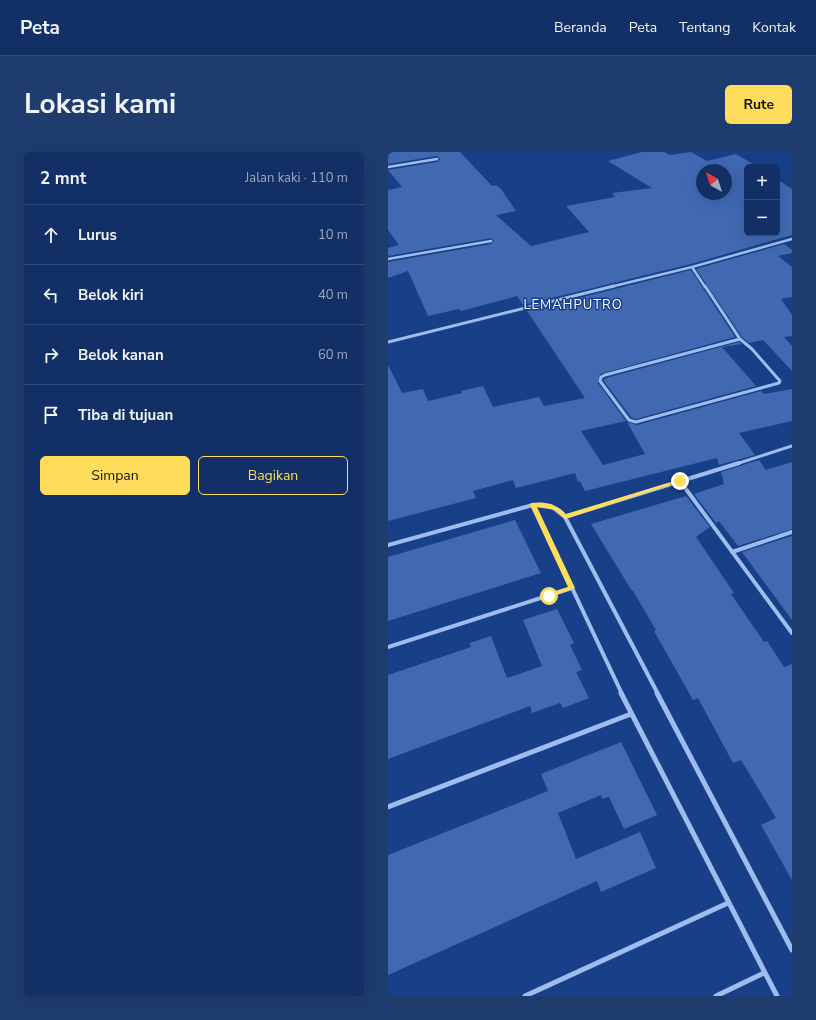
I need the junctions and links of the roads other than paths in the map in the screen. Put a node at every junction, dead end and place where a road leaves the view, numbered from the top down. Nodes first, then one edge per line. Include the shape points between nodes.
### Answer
1 (437, 159) dead end
2 (388, 168) edge
3 (792, 239) edge
4 (491, 241) dead end
5 (388, 259) edge
6 (692, 267) junction
7 (740, 339) junction
8 (388, 342) edge
9 (792, 446) edge
10 (680, 481) junction
11 (533, 505) junction
12 (565, 517) junction
13 (792, 532) edge
14 (388, 545) edge
15 (732, 552) junction
16 (572, 588) junction
17 (792, 633) edge
18 (388, 647) edge
19 (631, 714) junction
20 (388, 807) edge
21 (728, 903) junction
22 (792, 950) edge
23 (764, 973) junction
24 (525, 996) edge
25 (716, 996) edge
26 (777, 996) edge

1 - 2 street
3 - 6 street
4 - 5 street
6 - 7 street
6 - 8 street
7 - 7 street via 752,349 780,381 779,383 636,422 629,420 600,381 605,375
9 - 10 street
10 - 12 street
10 - 15 street
11 - 12 street via 550,505 557,508
11 - 14 street
11 - 16 street
12 - 22 street
13 - 15 street
15 - 17 street
16 - 18 street
16 - 19 street
19 - 20 street
19 - 21 street
21 - 23 street
21 - 24 street
23 - 25 street
23 - 26 street

